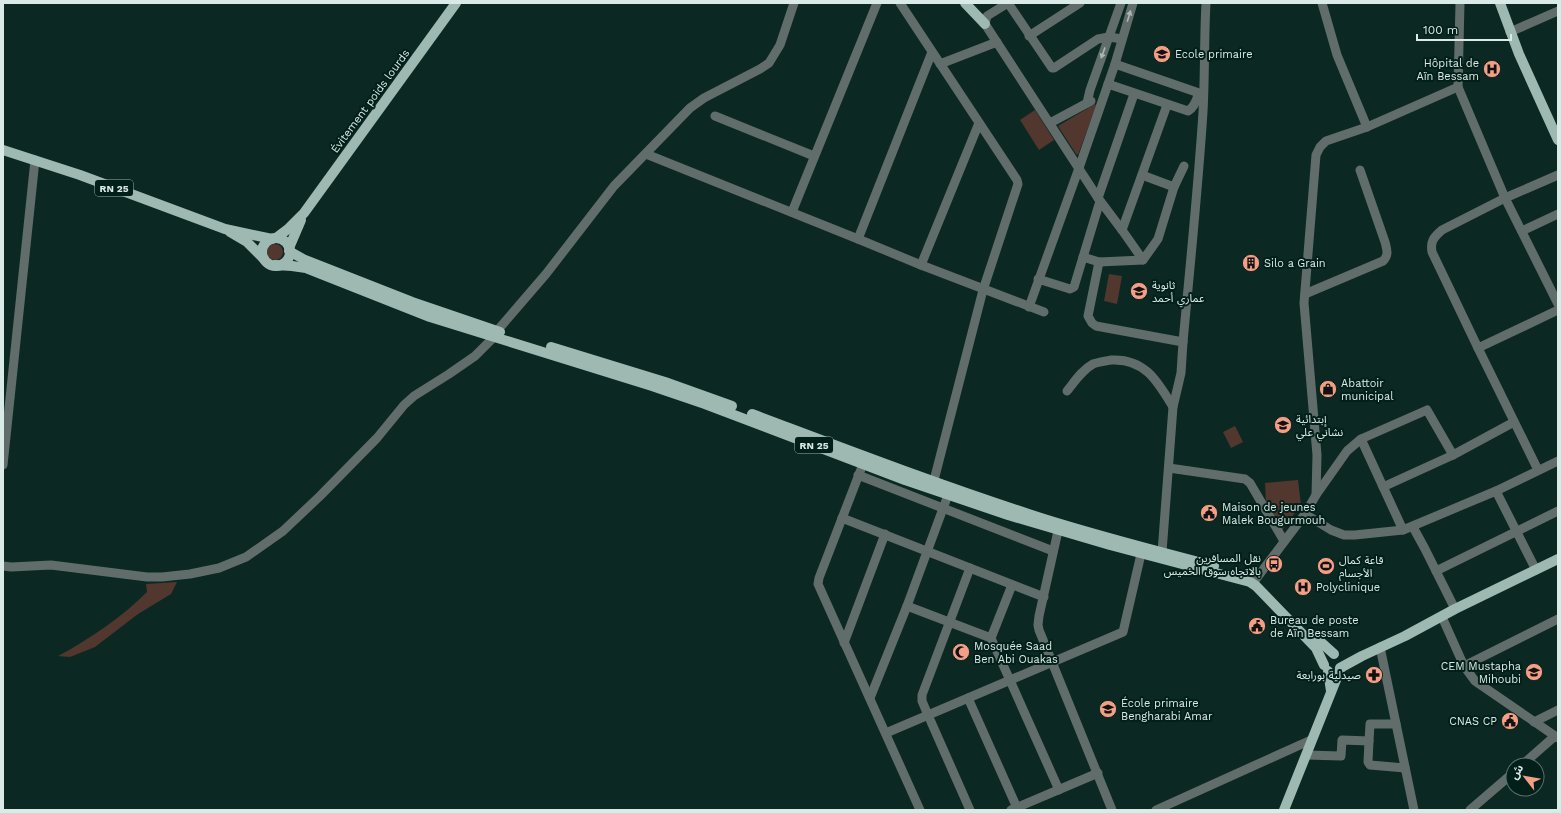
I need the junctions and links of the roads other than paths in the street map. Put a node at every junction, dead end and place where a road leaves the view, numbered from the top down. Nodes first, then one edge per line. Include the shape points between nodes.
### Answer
1 (456, 3) edge
2 (794, 3) edge
3 (877, 3) edge
4 (900, 3) edge
5 (964, 3) edge
6 (1008, 3) edge
7 (1080, 3) edge
8 (1121, 3) edge
9 (1133, 3) edge
10 (1206, 3) edge
11 (1322, 3) edge
12 (1460, 3) edge
13 (1500, 3) edge
14 (1558, 12) edge
15 (985, 24) junction
16 (1510, 32) junction
17 (1030, 36) junction
18 (1109, 37) junction
19 (1122, 39) junction
20 (997, 42) junction
21 (932, 52) junction
22 (940, 64) junction
23 (1114, 64) junction
24 (1108, 84) junction
25 (1458, 87) junction
26 (1104, 93) junction
27 (1134, 94) junction
28 (1201, 94) junction
29 (1087, 103) junction
30 (1166, 105) junction
31 (715, 116) dead end
32 (1050, 123) junction
33 (979, 124) junction
34 (1367, 127) junction
35 (1558, 140) edge
36 (3, 150) edge
37 (646, 154) junction
38 (814, 156) junction
39 (35, 160) junction
40 (1184, 166) dead end
41 (1079, 168) junction
42 (1360, 170) dead end
43 (1142, 175) junction
44 (1558, 175) edge
45 (1174, 187) junction
46 (1505, 198) junction
47 (1099, 199) junction
48 (792, 212) junction
49 (1558, 214) edge
50 (295, 226) junction
51 (225, 228) junction
52 (1122, 230) junction
53 (1522, 231) junction
54 (252, 234) junction
55 (274, 238) junction
56 (858, 239) junction
57 (289, 249) junction
58 (1083, 257) junction
59 (265, 260) junction
60 (305, 260) junction
61 (1143, 260) junction
62 (1099, 262) junction
63 (276, 266) junction
64 (921, 266) junction
65 (1038, 279) junction
66 (983, 290) junction
67 (1305, 294) junction
68 (1558, 304) edge
69 (1029, 306) junction
70 (1558, 310) edge
71 (1044, 312) dead end
72 (495, 334) junction
73 (1183, 342) junction
74 (1478, 348) junction
75 (1067, 391) dead end
76 (1173, 407) junction
77 (1514, 422) junction
78 (1361, 439) junction
79 (1453, 455) junction
80 (1558, 461) edge
81 (863, 464) junction
82 (3, 465) edge
83 (1169, 468) junction
84 (1538, 470) junction
85 (858, 475) junction
86 (933, 486) junction
87 (1383, 487) junction
88 (1496, 491) junction
89 (948, 495) junction
90 (1316, 495) junction
91 (944, 508) junction
92 (1558, 511) edge
93 (1305, 514) junction
94 (842, 518) junction
95 (1413, 527) junction
96 (1403, 530) junction
97 (1058, 531) junction
98 (1516, 532) junction
99 (885, 534) junction
100 (1284, 541) junction
101 (928, 551) junction
102 (1053, 551) junction
103 (1162, 552) junction
104 (1142, 554) junction
105 (1558, 559) edge
106 (3, 566) edge
107 (970, 568) junction
108 (1536, 570) junction
109 (1436, 571) junction
110 (1255, 580) junction
111 (1012, 585) junction
112 (1044, 597) junction
113 (907, 606) junction
114 (1455, 609) junction
115 (1442, 617) junction
116 (1558, 619) edge
117 (949, 623) junction
118 (991, 638) junction
119 (844, 643) junction
120 (1380, 647) junction
121 (1337, 655) junction
122 (1362, 656) junction
123 (1052, 663) junction
124 (1464, 666) junction
125 (1326, 668) junction
126 (1340, 669) junction
127 (1011, 680) junction
128 (1331, 691) junction
129 (870, 698) junction
130 (968, 698) junction
131 (1558, 710) edge
132 (928, 715) junction
133 (1534, 722) junction
134 (1396, 724) junction
135 (886, 733) junction
136 (1557, 737) edge
137 (1311, 740) junction
138 (1369, 741) junction
139 (1306, 755) junction
140 (1532, 757) edge
141 (1406, 768) junction
142 (1098, 773) junction
143 (1505, 781) edge
144 (1059, 790) junction
145 (1477, 808) edge
146 (1015, 809) edge
147 (920, 810) edge
148 (970, 810) edge
149 (1112, 810) edge
150 (1156, 810) edge
151 (1284, 810) edge
152 (1414, 810) edge

1 - 50 main road, Évitement poids lourds
2 - 37 street via 780,45 769,63 690,108
3 - 38 street
4 - 21 street
5 - 15 main road
6 - 15 street via 987,16
6 - 17 street
7 - 17 street
8 - 18 street
19 -> 9 street
10 - 28 street
11 - 34 street via 1337,55
12 - 25 street
13 - 16 main road
14 - 16 street
15 - 20 street
16 - 35 main road
17 - 18 street via 1052,68 1098,39
18 - 19 street
18 -> 29 street
19 - 23 street
20 - 22 street
20 - 32 street
21 - 22 street
21 - 56 street
22 - 33 street
23 - 24 street
23 - 28 street
24 - 26 street
24 - 27 street
25 - 34 street
25 - 46 street
26 - 29 street
26 - 41 street
27 - 30 street
27 - 47 street
28 - 30 street via 1188,110
28 - 73 street via 1196,202
29 - 32 street
30 - 43 street
31 - 38 street
32 - 41 street
33 - 64 street
33 - 66 street via 1018,184
34 - 67 street via 1326,141 1316,155
36 - 39 main road, RN 25
37 - 48 street
37 - 72 street via 614,186 546,274
38 - 48 street
39 - 51 main road, RN 25
39 - 82 street
40 - 45 street
41 - 47 street
41 - 65 street
42 - 67 street via 1388,252 1386,258
43 - 45 street
43 - 52 street
44 - 46 street
45 - 61 street via 1158,239
46 - 53 street
46 - 74 street via 1442,230 1432,242 1432,252
47 - 52 street
47 - 58 street
48 - 56 street
49 - 53 street
50 - 54 main road via 270,234
50 - 55 main road
50 - 57 main road, Évitement poids lourds
50 - 60 main road via 297,248
51 - 54 main road, RN 25
51 - 59 main road, RN 25 via 247,242
52 - 61 street
53 - 68 street
54 - 55 main road, RN 25
55 - 57 main road via 284,241
55 - 59 main road via 263,248
56 - 64 street
57 - 60 main road, RN 25
57 - 63 main road via 287,259
58 - 62 street
58 - 65 street via 1072,289
59 - 63 main road
60 - 72 main road, RN 25
61 - 62 street
62 - 73 street via 1088,316 1092,323 1096,326
63 - 72 main road, RN 25 via 306,268 422,314
64 - 66 street
65 - 69 street
66 - 69 street
66 - 86 street
67 - 90 street via 1306,338 1317,454
69 - 71 street
70 - 74 street
72 - 81 main road, RN 25 via 705,404
72 - 86 main road, RN 25 via 691,391
72 - 106 street via 475,356 409,401 320,496 283,531 246,557 219,568 162,577 51,565
73 - 76 street via 1181,372
74 - 77 street
75 - 76 street via 1083,372 1094,364 1105,361 1130,361 1154,377
76 - 83 street
77 - 79 street
77 - 84 street
78 - 79 street via 1426,410
78 - 87 street
78 - 90 street via 1347,451
79 - 87 street
80 - 84 street
81 - 85 street
81 - 86 main road, RN 25
83 - 100 street via 1246,479
83 - 103 street
84 - 88 street
85 - 91 street
85 - 94 street
86 - 89 main road, RN 25
86 - 103 main road, RN 25
87 - 96 street
88 - 95 street
88 - 98 street
89 - 91 street
89 - 97 main road, RN 25
90 - 93 street
91 - 101 street
91 - 102 street
92 - 98 street
93 - 96 street via 1344,535
93 - 100 street
94 - 99 street
94 - 119 street via 818,584
95 - 96 street
95 - 109 street
97 - 102 street
97 - 104 main road, RN 25
98 - 108 street
98 - 109 street
99 - 101 street
99 - 119 street
100 - 110 street
101 - 107 street
101 - 113 street
102 - 112 street
103 - 110 main road, RN 25
104 - 110 main road, RN 25
104 - 123 street via 1123,632
105 - 108 main road
107 - 111 street
107 - 117 street
108 - 114 main road
109 - 114 street
110 - 121 main road via 1324,646
110 - 125 main road via 1316,648
111 - 112 street
111 - 118 street
112 - 123 street via 1038,625
113 - 117 street
113 - 129 street
114 - 115 main road
115 - 120 main road
115 - 124 street
116 - 124 street
117 - 118 street
117 - 132 street via 922,695
118 - 127 street
119 - 129 street
120 - 122 main road
120 - 134 street
121 - 122 main road
121 - 125 main road via 1327,657
121 - 126 main road via 1342,664
122 - 126 main road
123 - 127 street
123 - 142 street
124 - 133 street via 1475,680
125 - 126 main road via 1335,672
125 - 128 main road
126 - 128 main road
127 - 130 street
127 - 144 street
128 - 137 main road
129 - 135 street
130 - 132 street
130 - 146 street
131 - 133 street
132 - 135 street
132 - 148 street
133 - 136 street
134 - 138 street via 1370,724
134 - 141 street
135 - 147 street
136 - 140 street
137 - 139 main road
137 - 150 street
138 - 139 street via 1342,740 1341,756
138 - 141 street via 1370,765
139 - 151 main road
141 - 152 street
142 - 144 street
142 - 149 street
143 - 145 street
144 - 146 street

